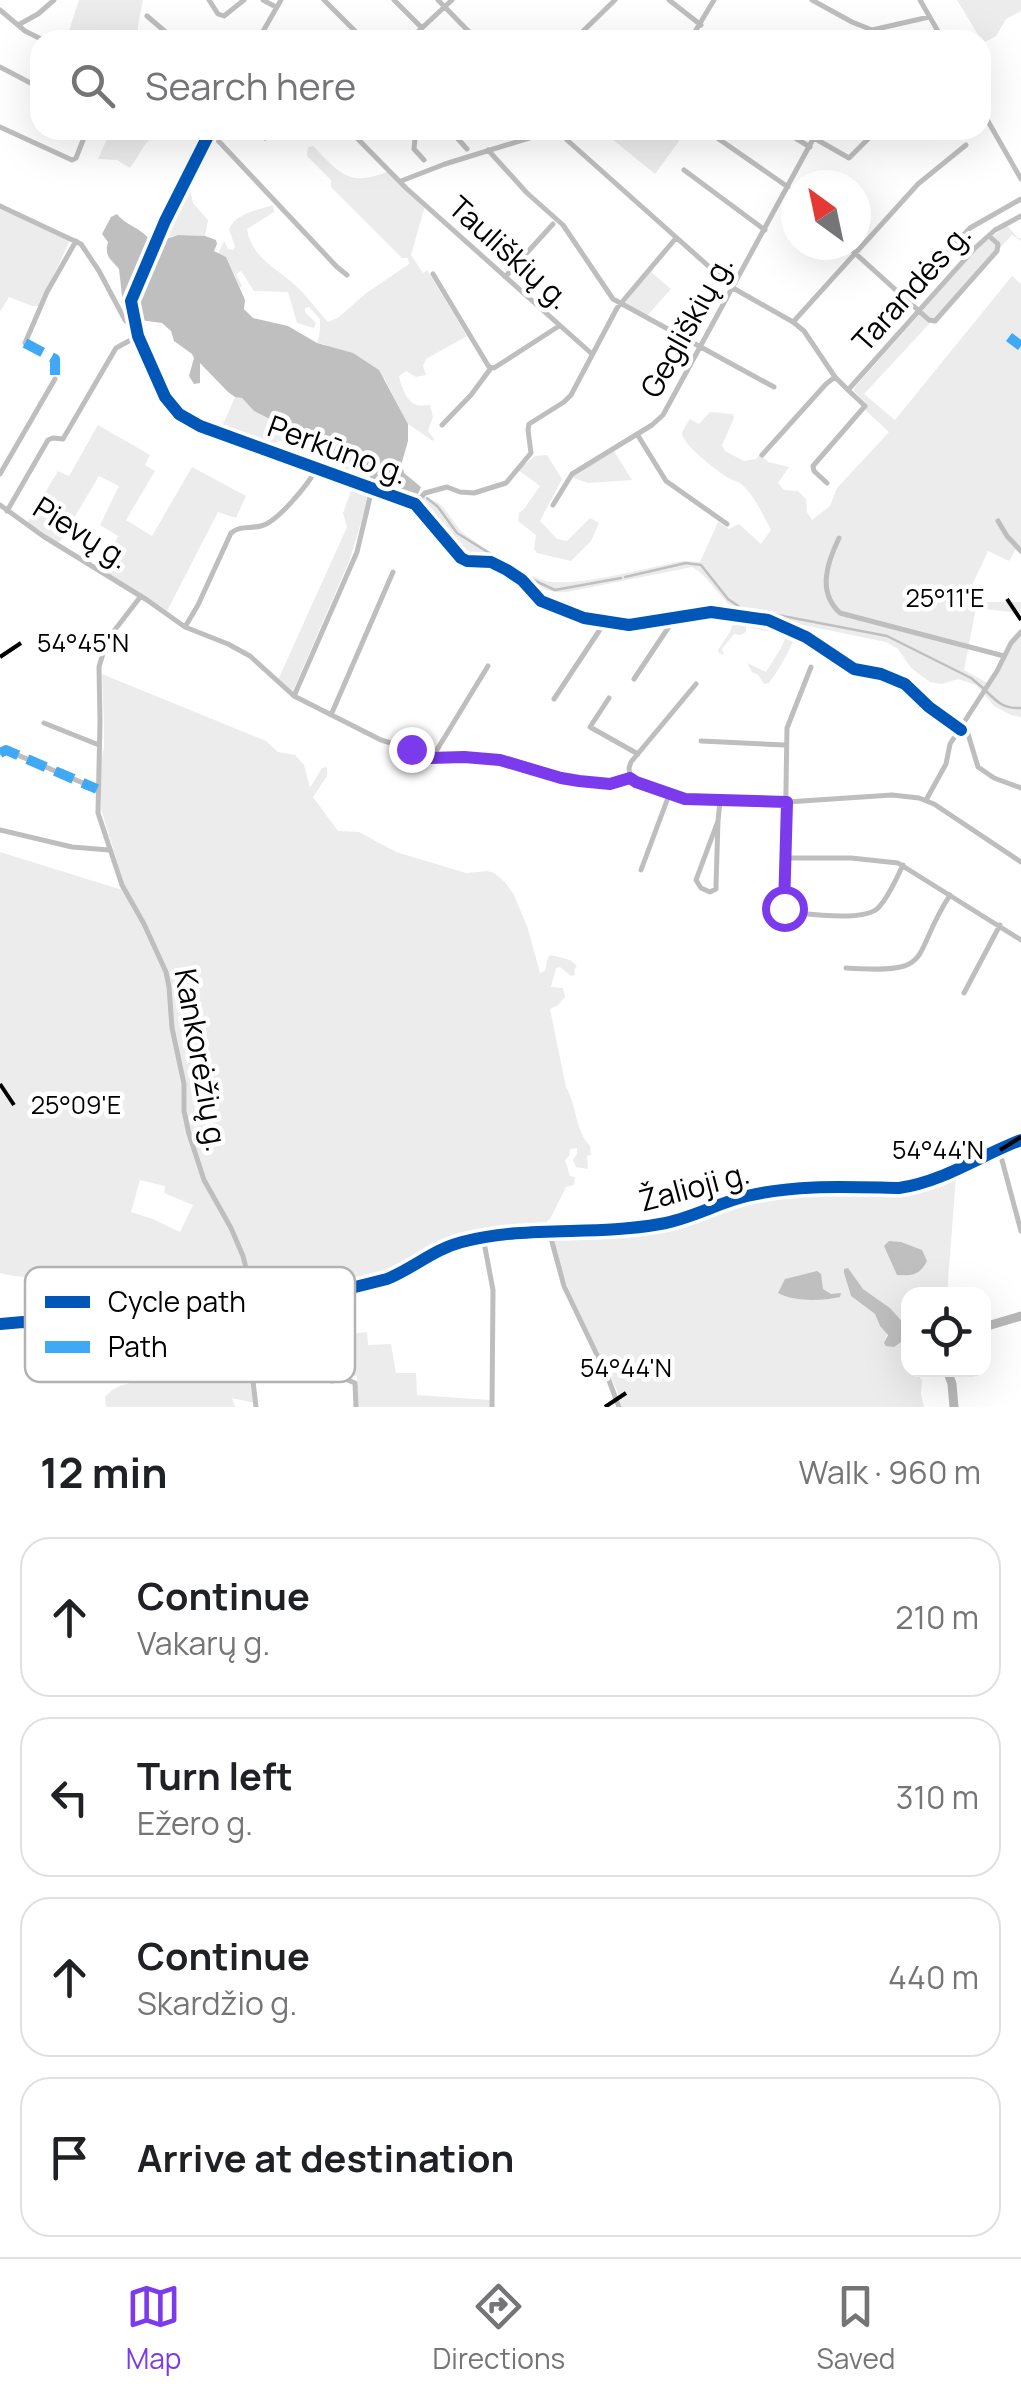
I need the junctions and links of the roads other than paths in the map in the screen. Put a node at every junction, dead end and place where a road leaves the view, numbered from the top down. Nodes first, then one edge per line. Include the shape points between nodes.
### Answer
1 (54, 0) edge
2 (208, 0) edge
3 (244, 0) edge
4 (263, 0) edge
5 (280, 0) edge
6 (324, 0) edge
7 (394, 0) edge
8 (438, 0) edge
9 (452, 0) edge
10 (615, 0) edge
11 (669, 0) edge
12 (714, 0) edge
13 (812, 0) edge
14 (920, 0) edge
15 (276, 7) junction
16 (444, 7) junction
17 (0, 10) edge
18 (147, 16) dead end
19 (929, 17) junction
20 (18, 25) junction
21 (701, 25) junction
22 (422, 28) joint
23 (163, 30) edge
24 (263, 30) edge
25 (354, 30) edge
26 (467, 30) edge
27 (584, 30) edge
28 (697, 30) edge
29 (872, 30) joint
30 (936, 30) edge
31 (30, 32) edge
32 (0, 67) edge
33 (30, 83) edge
34 (0, 126) edge
35 (991, 126) edge
36 (83, 140) edge
37 (206, 140) edge
38 (219, 140) edge
39 (359, 140) edge
40 (416, 140) edge
41 (459, 140) edge
42 (522, 140) edge
43 (567, 140) edge
44 (721, 140) edge
45 (800, 140) edge
46 (813, 140) edge
47 (818, 140) edge
48 (867, 140) edge
49 (966, 144) dead end
50 (810, 146) junction
51 (467, 149) dead end
52 (488, 150) junction
53 (424, 160) dead end
54 (684, 170) dead end
55 (797, 170) edge
56 (1021, 179) edge
57 (400, 180) junction
58 (781, 185) edge
59 (1021, 199) edge
60 (781, 200) edge
61 (0, 206) edge
62 (1021, 216) edge
63 (553, 224) dead end
64 (765, 230) junction
65 (988, 235) junction
66 (871, 237) edge
67 (676, 238) junction
68 (76, 241) junction
69 (851, 260) edge
70 (863, 260) edge
71 (433, 274) dead end
72 (927, 274) dead end
73 (347, 275) dead end
74 (506, 277) junction
75 (733, 288) junction
76 (620, 304) junction
77 (919, 311) junction
78 (794, 322) junction
79 (134, 324) junction
80 (560, 326) junction
81 (138, 336) junction
82 (25, 342) dead end
83 (700, 348) junction
84 (592, 354) junction
85 (490, 368) junction
86 (56, 379) dead end
87 (838, 380) junction
88 (774, 387) dead end
89 (848, 390) junction
90 (442, 425) dead end
91 (637, 434) junction
92 (762, 455) dead end
93 (317, 468) junction
94 (0, 474) edge
95 (828, 483) dead end
96 (372, 488) junction
97 (415, 504) junction
98 (0, 505) edge
99 (553, 505) dead end
100 (7, 511) junction
101 (998, 521) dead end
102 (727, 524) dead end
103 (838, 538) dead end
104 (1021, 550) edge
105 (394, 572) dead end
106 (140, 596) junction
107 (675, 618) junction
108 (605, 622) junction
109 (185, 627) junction
110 (1021, 632) edge
111 (1004, 656) junction
112 (488, 666) dead end
113 (811, 667) dead end
114 (634, 679) dead end
115 (696, 684) dead end
116 (294, 696) junction
117 (609, 698) dead end
118 (554, 699) dead end
119 (331, 715) junction
120 (44, 722) dead end
121 (963, 727) junction
122 (701, 741) dead end
123 (99, 745) junction
124 (786, 746) junction
125 (0, 753) edge
126 (638, 754) junction
127 (435, 758) junction
128 (630, 778) junction
129 (1021, 788) edge
130 (97, 789) junction
131 (668, 795) junction
132 (720, 800) junction
133 (926, 800) junction
134 (787, 802) junction
135 (718, 822) junction
136 (0, 830) edge
137 (109, 850) junction
138 (785, 858) junction
139 (1021, 862) edge
140 (903, 866) junction
141 (641, 870) dead end
142 (950, 895) junction
143 (1000, 924) junction
144 (1021, 940) edge
145 (846, 968) dead end
146 (964, 993) dead end
147 (1021, 1140) edge
148 (999, 1149) junction
149 (549, 1231) junction
150 (1021, 1231) edge
151 (483, 1237) junction
152 (247, 1267) edge
153 (355, 1286) edge
154 (1021, 1316) edge
155 (25, 1322) edge
156 (0, 1324) edge
157 (991, 1326) edge
158 (950, 1377) edge
159 (253, 1382) edge
160 (351, 1382) edge
161 (256, 1407) edge
162 (356, 1407) edge
163 (492, 1407) edge
164 (619, 1407) edge
165 (954, 1407) edge

1 - 20 street
2 - 3 street via 224,16
4 - 15 street
5 - 15 street
6 - 25 street
7 - 22 street
8 - 16 street
9 - 16 street
10 - 27 street
11 - 21 street
12 - 21 street
13 - 29 street
14 - 19 street
15 - 24 street
16 - 22 street
16 - 26 street
17 - 20 street
18 - 23 street
19 - 29 street
19 - 30 street
20 - 31 street
21 - 28 street
32 - 33 street
34 - 36 street via 72,160
35 - 56 street
37 - 79 street, Perkūno g. via 134,293
38 - 73 street
39 - 57 street, Tauliškių g.
40 - 53 street
41 - 51 street
42 - 52 street
43 - 67 street
44 - 58 street
45 - 50 street
46 - 50 street, Gegliškių g.
47 - 48 street via 850,158
49 - 66 street via 918,184
50 - 55 street, Gegliškių g.
52 - 57 street
52 - 76 street via 562,225
54 - 64 street
57 - 74 street, Tauliškių g.
59 - 72 street via 970,228
60 - 64 street, Gegliškių g.
61 - 68 street
62 - 65 street, Tarandės g.
63 - 74 street
64 - 75 street, Gegliškių g.
65 - 77 street, Tarandės g.
65 - 77 street via 997,252 936,321
67 - 75 street
67 - 76 street
68 - 79 street via 125,320
68 - 82 street
69 - 78 street
70 - 77 street
71 - 85 street
74 - 80 street, Tauliškių g.
75 - 78 street
75 - 83 street, Gegliškių g.
76 - 83 street
76 - 84 street
77 - 89 street, Tarandės g.
78 - 87 street, Tarandės g.
79 - 81 street, Perkūno g.
80 - 84 street, Tauliškių g.
80 - 85 street
81 - 93 street, Perkūno g. via 178,414
81 - 100 street via 116,348 62,439 48,440
83 - 88 street
83 - 91 street, Gegliškių g. via 663,415
84 - 97 street via 568,400 531,422 531,454 506,484 474,493 447,487 425,493
85 - 90 street
86 - 94 street
87 - 89 street, Tarandės g.
87 - 92 street via 826,384
89 - 95 street via 865,406 814,464
91 - 99 street, Gegliškių g. via 572,474
91 - 102 street via 670,485
93 - 96 street, Perkūno g.
93 - 109 street via 274,520 231,532
96 - 97 street, Perkūno g.
96 - 116 street via 357,552
97 - 108 street, Perkūno g. via 461,558 491,562 544,603
98 - 100 street, Pievų g.
100 - 106 street, Pievų g.
101 - 104 street
103 - 111 street via 826,585 840,613
105 - 119 street
106 - 109 street, Pievų g.
106 - 123 street, Kankorėžių g. via 107,640 98,666
107 - 108 street, Perkūno g.
107 - 114 street
107 - 121 street, Perkūno g. via 720,612 778,624 854,669 905,684
108 - 118 street
109 - 116 street, Pievų g. via 250,656
110 - 111 street
111 - 121 street
112 - 127 street
113 - 124 street via 788,723
115 - 126 street
116 - 119 street, Pievų g.
117 - 126 street via 590,727
119 - 127 street, Pievų g.
120 - 123 street
121 - 129 street via 980,770
121 - 133 street
122 - 124 street
123 - 130 street, Kankorėžių g.
124 - 134 street
125 - 130 street
126 - 128 street
127 - 128 street, Pievų g. via 500,760 593,783
128 - 131 street
130 - 137 street, Kankorėžių g.
131 - 132 street
131 - 141 street
132 - 134 street
132 - 135 street
133 - 134 street via 873,795
133 - 139 street
134 - 138 street
135 - 135 street via 696,880 710,892 716,888
136 - 137 street
137 - 152 street, Kankorėžių g. via 166,972 188,1134
138 - 140 street
138 - 140 street via 784,908 847,916 874,912
140 - 142 street
142 - 143 street
142 - 145 street via 915,962 884,970
143 - 144 street
143 - 146 street
147 - 148 street, Žalioji g.
148 - 149 street, Žalioji g. via 912,1186 794,1188 663,1224
148 - 150 street
149 - 151 street, Žalioji g.
149 - 164 street via 564,1286
151 - 153 street, Žalioji g. via 440,1248 400,1274
151 - 163 street via 493,1295
154 - 157 main road
155 - 156 street, Žalioji g.
158 - 165 main road
159 - 161 street, Kankorėžių g.
160 - 162 street

